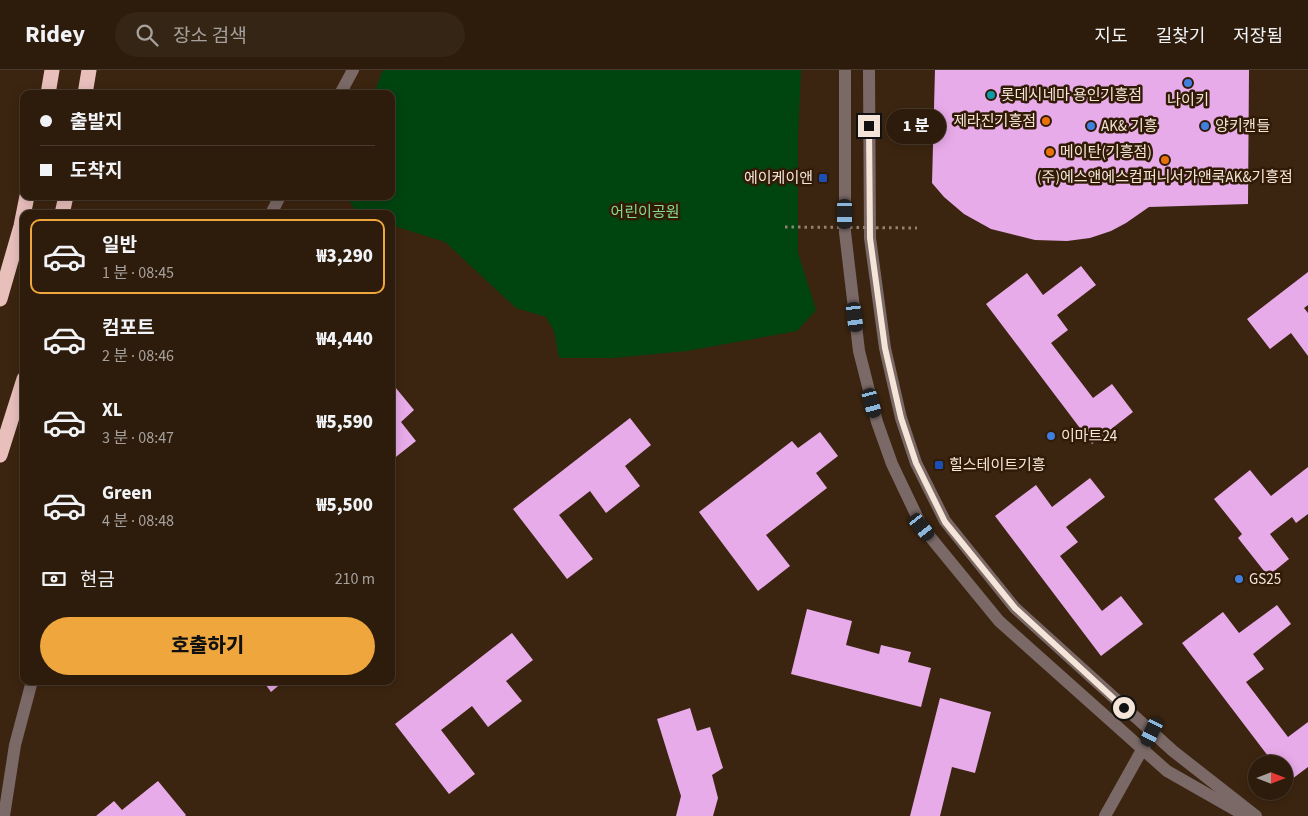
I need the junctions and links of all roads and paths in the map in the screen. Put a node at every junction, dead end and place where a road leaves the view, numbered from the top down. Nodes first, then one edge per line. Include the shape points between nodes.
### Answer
1 (52, 70) edge
2 (89, 70) edge
3 (354, 70) edge
4 (845, 70) edge
5 (869, 70) edge
6 (49, 90) edge
7 (86, 90) edge
8 (342, 90) edge
9 (785, 227) dead end
10 (917, 228) dead end
11 (20, 229) edge
12 (0, 299) edge
13 (20, 392) edge
14 (0, 455) edge
15 (31, 685) edge
16 (1152, 732) junction
17 (1143, 750) junction
18 (4, 816) edge
19 (1105, 816) edge
20 (1246, 816) edge
21 (1256, 816) edge

1 - 6 highway
2 - 7 highway
3 - 8 street
4 - 17 street via 845,232 859,351 877,422 892,464 922,527 999,621
5 - 16 street via 870,238 885,348 901,418 916,463 945,522 1015,608
9 - 10 path, bridge
11 - 12 highway
13 - 14 highway
15 - 18 street via 15,745
16 - 17 street
16 - 21 street
17 - 19 street
17 - 20 street via 1167,771

